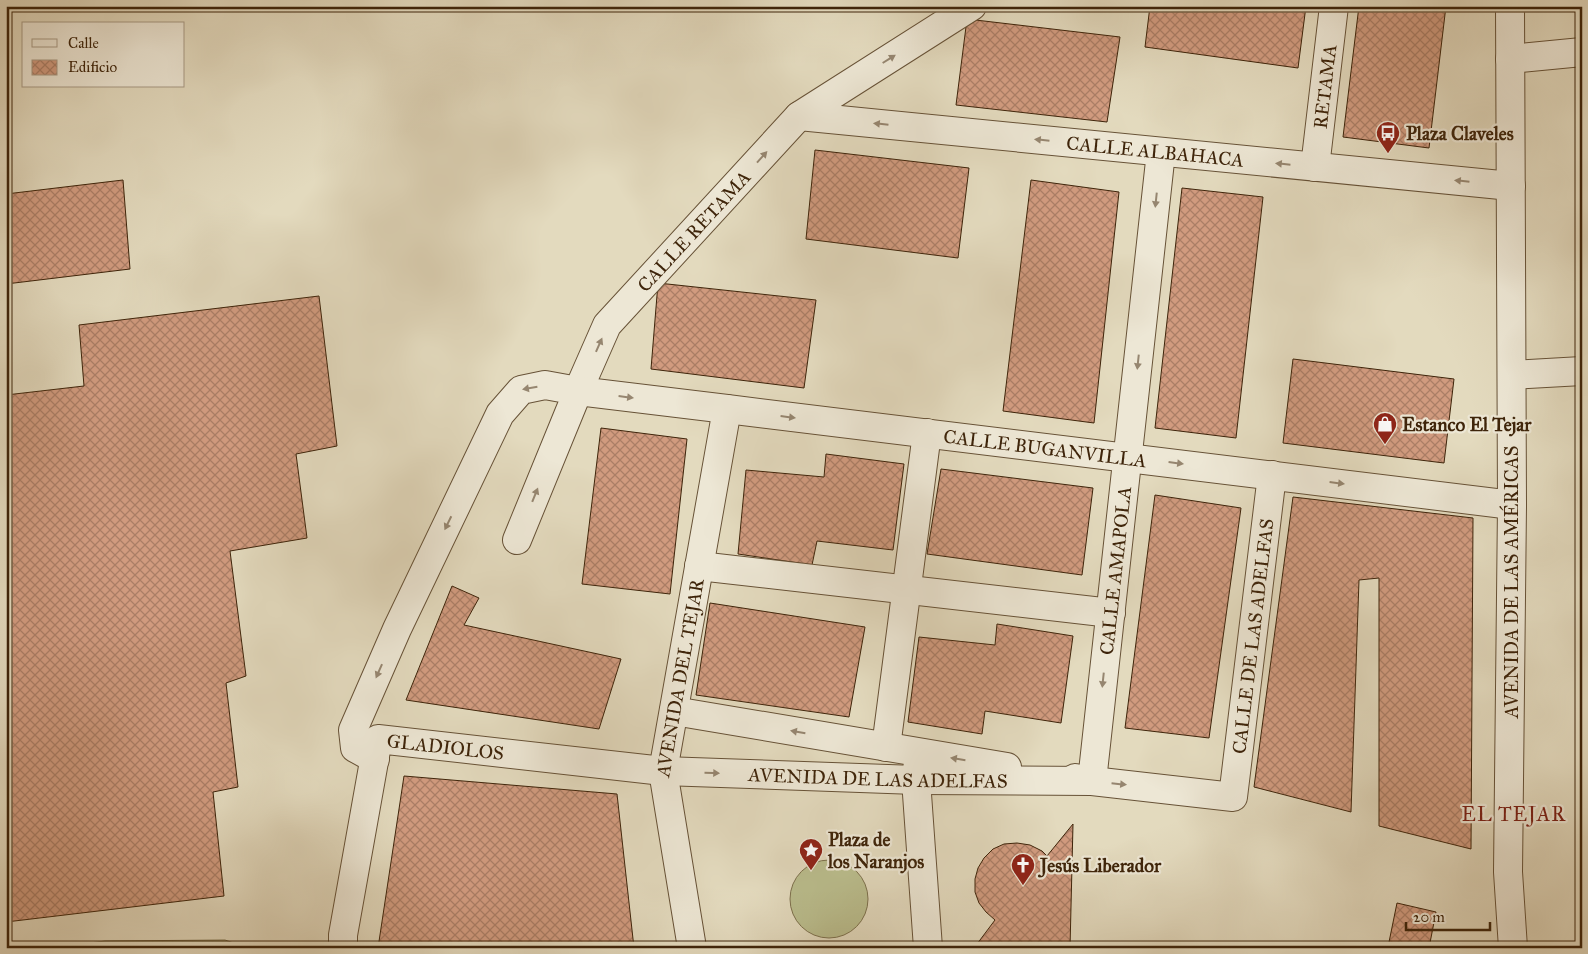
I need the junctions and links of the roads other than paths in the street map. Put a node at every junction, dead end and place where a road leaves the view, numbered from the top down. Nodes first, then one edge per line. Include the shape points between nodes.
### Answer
1 (972, 6) edge
2 (1334, 6) edge
3 (1510, 6) edge
4 (1582, 52) edge
5 (1510, 59) junction
6 (799, 116) junction
7 (1161, 152) junction
8 (1315, 167) junction
9 (1511, 186) junction
10 (1582, 371) edge
11 (1512, 376) junction
12 (578, 391) junction
13 (726, 409) junction
14 (927, 433) junction
15 (1128, 458) junction
16 (1272, 475) junction
17 (1512, 504) junction
18 (517, 540) dead end
19 (699, 566) junction
20 (906, 590) junction
21 (1110, 613) junction
22 (674, 711) junction
23 (886, 747) junction
24 (919, 753) junction
25 (375, 758) junction
26 (663, 771) junction
27 (916, 780) junction
28 (1092, 781) junction
29 (1233, 797) joint
30 (343, 948) edge
31 (692, 948) edge
32 (928, 948) edge
33 (1513, 948) edge

6 -> 1 street, CALLE RETAMA
2 - 8 street, RETAMA
3 - 5 street, AVENIDA DE LAS AMÉRICAS
4 - 5 street
5 - 9 street, AVENIDA DE LAS AMÉRICAS
7 -> 6 street, CALLE ALBAHACA
12 -> 6 street, CALLE RETAMA via 608,325
8 -> 7 street, CALLE ALBAHACA
7 -> 15 street, CALLE AMAPOLA
9 -> 8 street, CALLE ALBAHACA
9 - 11 street, AVENIDA DE LAS AMÉRICAS
10 - 11 street
11 - 17 street, AVENIDA DE LAS AMÉRICAS
12 -> 13 street, CALLE BUGANVILLA
18 -> 12 street, CALLE RETAMA
12 -> 25 street, CALLE BUGANVILLA via 545,385 521,390 500,414 352,730 355,748
13 -> 14 street, CALLE BUGANVILLA
13 - 19 street, AVENIDA DEL TEJAR
14 - 15 street, CALLE BUGANVILLA
14 - 20 street
15 -> 16 street, CALLE BUGANVILLA
15 - 21 street, CALLE AMAPOLA
16 -> 17 street, CALLE BUGANVILLA
16 - 29 street, CALLE DE LAS ADELFAS
17 - 33 street, AVENIDA DE LAS AMÉRICAS via 1508,872
19 - 20 street
19 - 22 street, AVENIDA DEL TEJAR
20 - 21 street
20 - 23 street
21 -> 28 street, CALLE AMAPOLA
23 -> 22 street, AVENIDA DE LAS ADELFAS
22 - 26 street, AVENIDA DEL TEJAR
23 - 24 street, AVENIDA DE LAS ADELFAS
24 - 27 street
28 -> 24 street, AVENIDA DE LAS ADELFAS
25 - 26 street, GLADIOLOS via 378,739
25 - 30 street, GLADIOLOS via 342,935
26 -> 27 street, AVENIDA DE LAS ADELFAS
26 - 31 street, AVENIDA DEL TEJAR
27 - 28 street, AVENIDA DE LAS ADELFAS
27 - 32 street
28 -> 29 street, AVENIDA DE LAS ADELFAS

